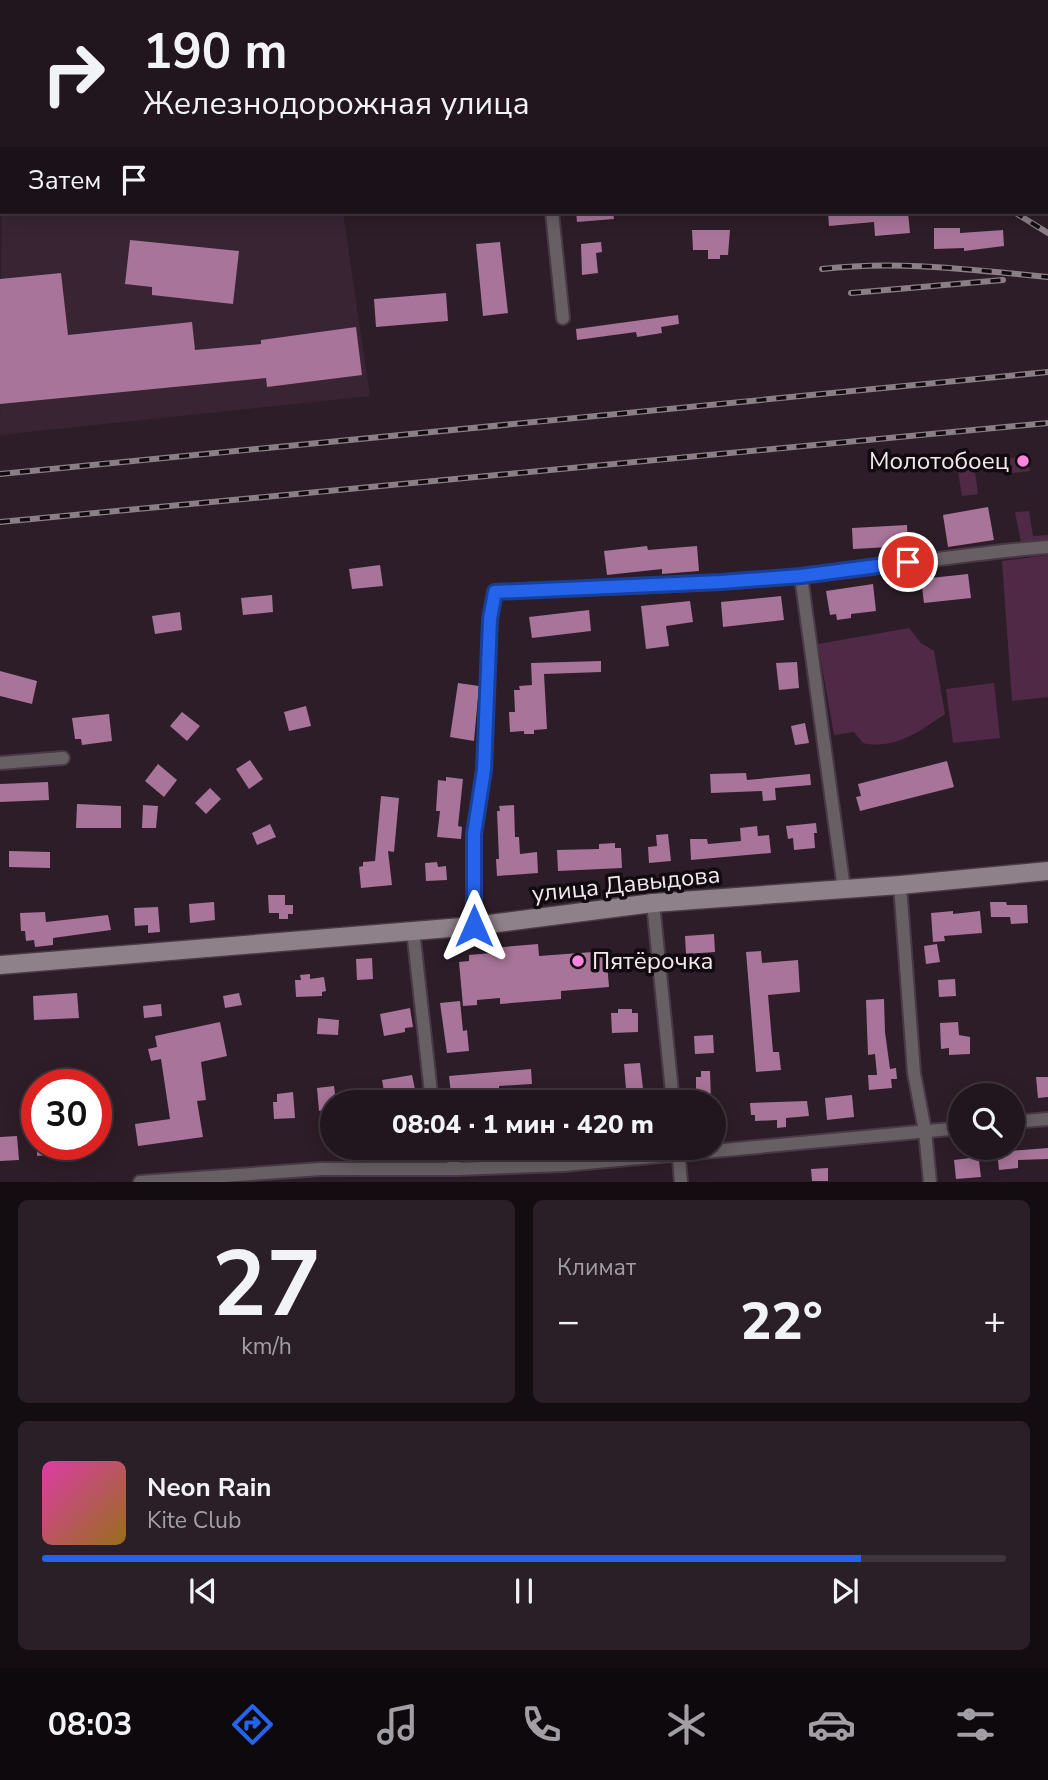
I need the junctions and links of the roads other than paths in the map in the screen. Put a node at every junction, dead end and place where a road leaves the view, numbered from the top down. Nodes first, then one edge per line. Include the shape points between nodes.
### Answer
1 (552, 214) edge
2 (563, 318) dead end
3 (1048, 547) edge
4 (801, 576) junction
5 (63, 758) dead end
6 (0, 763) edge
7 (1048, 871) edge
8 (900, 885) junction
9 (844, 889) junction
10 (653, 903) junction
11 (474, 926) junction
12 (413, 930) junction
13 (0, 965) edge
14 (431, 1090) edge
15 (672, 1090) edge
16 (1048, 1119) edge
17 (1025, 1121) edge
18 (948, 1129) edge
19 (925, 1131) junction
20 (726, 1146) edge
21 (453, 1160) edge
22 (602, 1160) edge
23 (679, 1160) edge
24 (456, 1169) junction
25 (140, 1181) edge
26 (681, 1181) edge
27 (930, 1181) edge

1 - 2 street
3 - 4 street
4 - 9 street
4 - 11 street via 495,592 484,770 474,834
5 - 6 street
7 - 8 main road, улица Давыдова
8 - 9 main road, улица Давыдова
8 - 19 street via 914,1073
9 - 10 main road, улица Давыдова
10 - 11 main road, улица Давыдова
10 - 15 street
11 - 12 main road, улица Давыдова
12 - 13 main road, улица Давыдова
12 - 14 street
16 - 17 street
18 - 19 street
19 - 20 street
19 - 27 street
21 - 24 street
22 - 24 street
23 - 26 street
24 - 25 street via 321,1169

